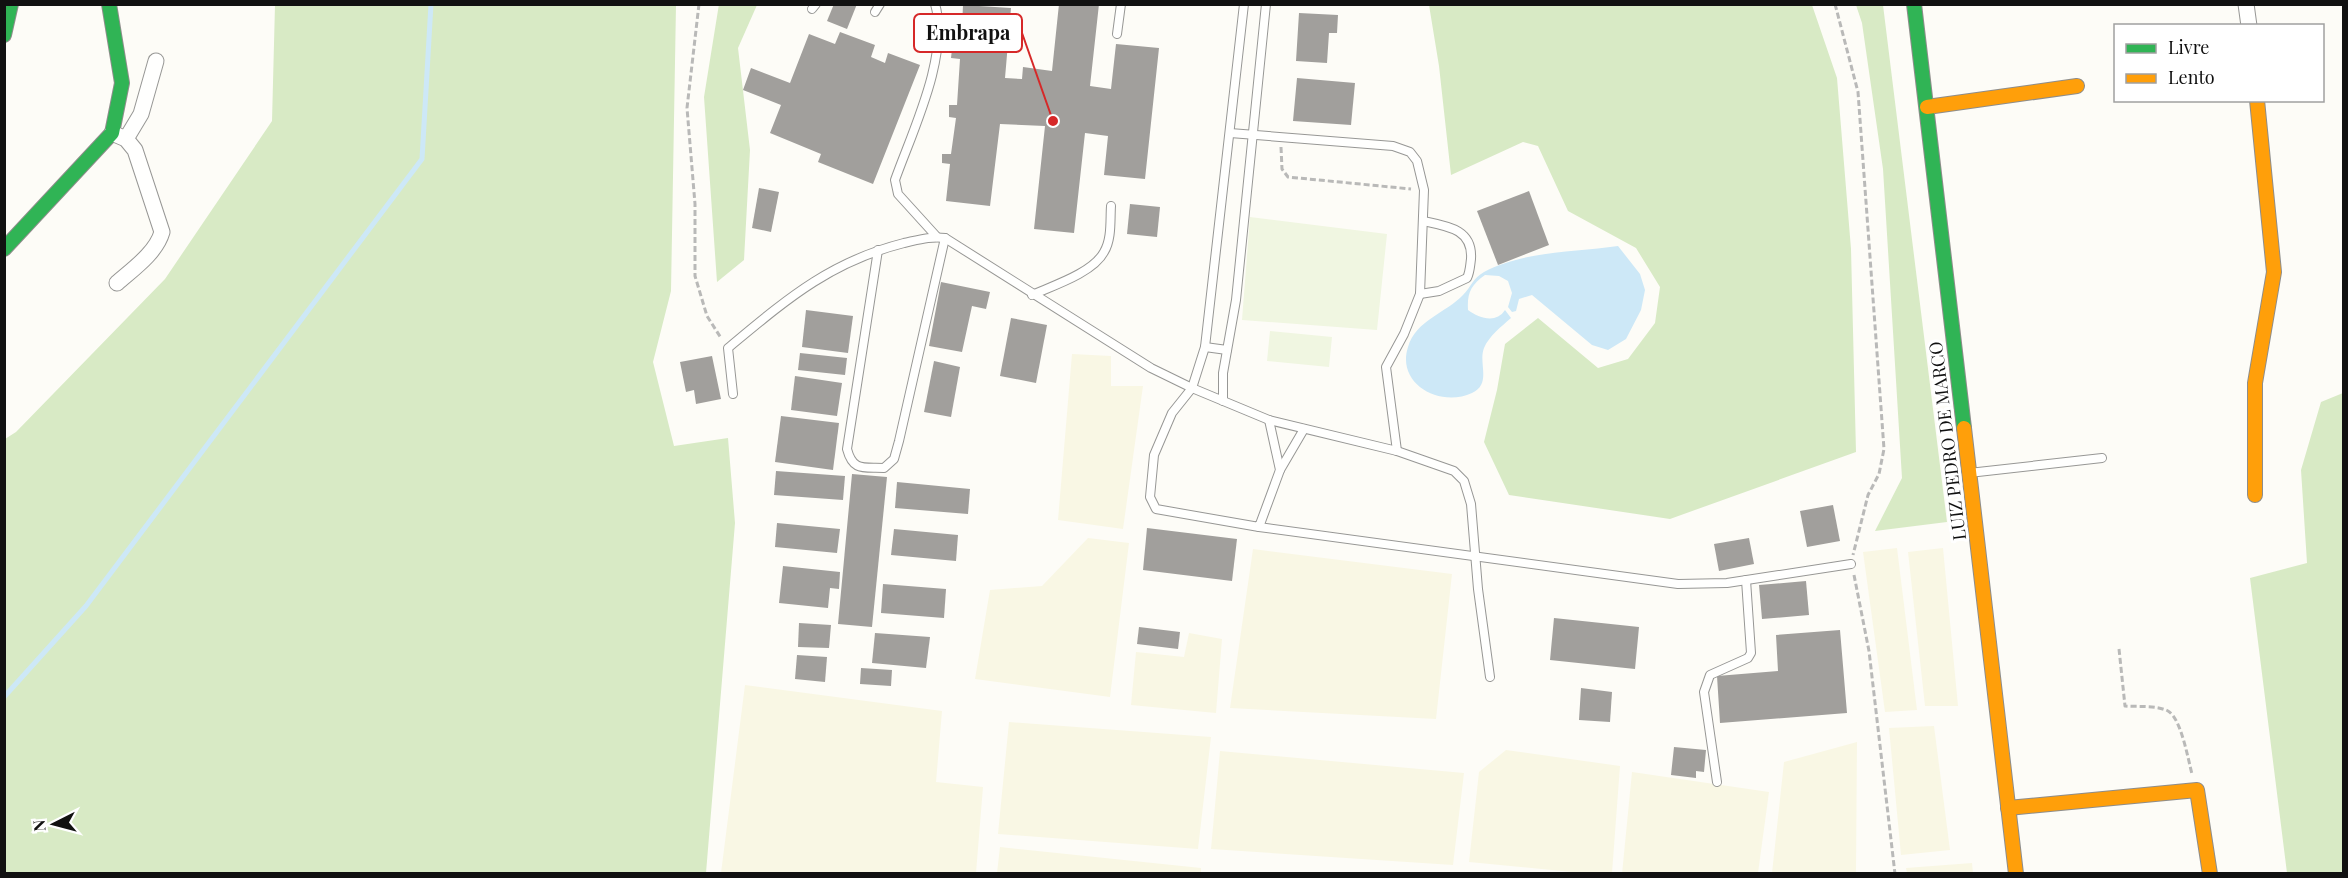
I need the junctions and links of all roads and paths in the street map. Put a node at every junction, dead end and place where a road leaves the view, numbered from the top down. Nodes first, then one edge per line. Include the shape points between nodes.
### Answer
1 (10, 4) edge
2 (109, 4) edge
3 (699, 4) edge
4 (880, 4) edge
5 (935, 4) edge
6 (1121, 4) edge
7 (1244, 4) edge
8 (1835, 4) edge
9 (1914, 4) edge
10 (2246, 4) edge
11 (1265, 5) edge
12 (875, 12) dead end
13 (2248, 24) edge
14 (1117, 34) dead end
15 (4, 35) edge
16 (156, 61) dead end
17 (2077, 86) dead end
18 (2257, 102) edge
19 (1927, 107) junction
20 (1230, 133) junction
21 (1252, 134) junction
22 (119, 136) junction
23 (1281, 136) junction
24 (1424, 190) junction
25 (1111, 206) dead end
26 (1423, 221) junction
27 (941, 238) junction
28 (4, 249) edge
29 (878, 250) junction
30 (117, 283) dead end
31 (1420, 294) junction
32 (1032, 295) junction
33 (1205, 347) junction
34 (728, 348) junction
35 (1227, 350) junction
36 (1192, 388) junction
37 (733, 394) dead end
38 (1223, 401) junction
39 (1269, 420) junction
40 (1304, 429) junction
41 (1397, 451) junction
42 (2102, 458) dead end
43 (1280, 470) junction
44 (1969, 473) junction
45 (2255, 495) dead end
46 (1259, 527) junction
47 (1476, 557) junction
48 (1851, 564) junction
49 (1746, 580) junction
50 (2119, 650) dead end
51 (1490, 677) dead end
52 (1717, 782) dead end
53 (2197, 790) junction
54 (2008, 808) junction
55 (1895, 873) edge
56 (2016, 873) edge
57 (2210, 873) edge

1 - 15 street
2 - 22 street via 122,83
3 - 34 path via 687,108 695,204 695,276 707,316
4 - 12 lane
5 - 27 lane via 939,31 936,63 895,180 898,194
6 - 14 lane
7 - 20 lane
8 - 48 path via 1858,92 1884,448
9 - 19 street, LUIZ PEDRO DE MARCO
10 - 13 street
11 - 21 lane
16 - 22 street via 141,114
17 - 19 street
18 - 45 street via 2274,272 2255,383
19 - 44 street, LUIZ PEDRO DE MARCO
20 - 21 lane
20 - 33 lane
21 - 23 lane
21 - 35 lane via 1236,300
22 - 28 street
22 - 30 street via 135,150 162,232 147,255
23 - 24 lane via 1403,148 1417,161
23 - 24 path via 1282,169 1288,177
24 - 26 lane
25 - 32 lane via 1104,253 1069,279
26 - 31 lane
26 - 31 lane via 1455,228 1472,247 1467,278 1439,291
27 - 29 lane
27 - 29 lane via 899,441 894,459 885,468 857,467 850,461 847,449
27 - 32 lane
29 - 34 lane via 817,278
31 - 41 lane via 1386,367
32 - 36 lane via 1151,368
33 - 35 lane
33 - 36 lane
34 - 37 lane
35 - 38 lane
36 - 38 lane
36 - 46 lane via 1172,412 1154,455 1152,502 1164,512
38 - 39 lane
39 - 40 lane
39 - 43 lane
40 - 41 lane
40 - 43 lane
41 - 47 lane via 1445,466 1464,482 1471,504
42 - 44 lane
43 - 46 lane
44 - 54 street, LUIZ PEDRO DE MARCO
46 - 47 lane
47 - 49 lane via 1677,584
47 - 51 lane
48 - 49 lane
48 - 55 path via 1869,651
49 - 52 lane via 1751,653 1710,675 1704,692
50 - 53 path via 2125,706 2171,712 2179,725
53 - 54 street
53 - 57 street
54 - 56 street, LUIZ PEDRO DE MARCO

